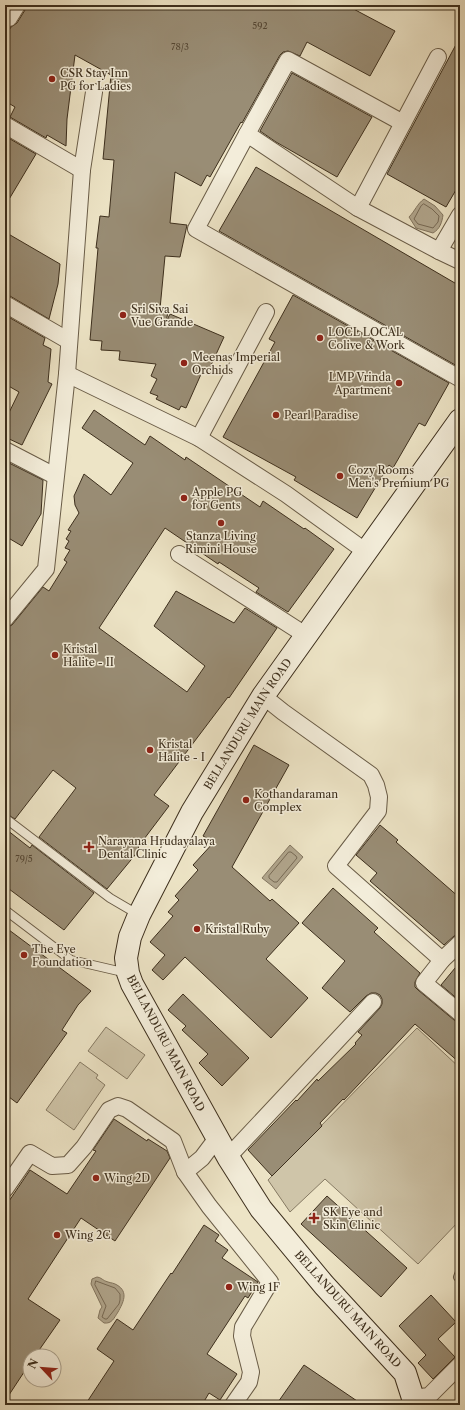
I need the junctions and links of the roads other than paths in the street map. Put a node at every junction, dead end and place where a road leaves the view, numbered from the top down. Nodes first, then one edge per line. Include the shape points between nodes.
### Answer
1 (438, 58) dead end
2 (94, 92) dead end
3 (403, 123) junction
4 (5, 125) edge
5 (247, 134) junction
6 (82, 170) junction
7 (358, 208) junction
8 (460, 215) edge
9 (439, 251) junction
10 (460, 260) edge
11 (5, 304) edge
12 (266, 312) dead end
13 (69, 341) junction
14 (67, 374) junction
15 (460, 375) edge
16 (460, 420) edge
17 (199, 438) junction
18 (5, 450) edge
19 (55, 476) junction
20 (365, 551) junction
21 (179, 554) dead end
22 (5, 619) edge
23 (307, 636) junction
24 (263, 696) junction
25 (5, 818) edge
26 (5, 910) edge
27 (139, 915) junction
28 (460, 943) edge
29 (442, 960) junction
30 (128, 973) junction
31 (373, 1002) dead end
32 (460, 1013) edge
33 (217, 1138) junction
34 (228, 1157) junction
35 (185, 1172) junction
36 (5, 1189) edge
37 (460, 1272) edge
38 (460, 1279) edge
39 (460, 1365) edge
40 (413, 1401) edge
41 (233, 1405) edge

1 - 3 street
2 - 6 street
3 - 5 street via 288,60
3 - 7 street
4 - 6 street
5 - 7 street
5 - 15 street via 196,229 459,378
6 - 13 street
7 - 9 street
8 - 9 street
9 - 10 street
11 - 13 street
12 - 17 street
13 - 14 street
14 - 17 street
14 - 19 street
16 - 20 street, BELLANDURU MAIN ROAD
17 - 20 street via 286,494
18 - 19 street
19 - 22 street via 46,569
20 - 23 street, BELLANDURU MAIN ROAD
21 - 23 street
23 - 24 street, BELLANDURU MAIN ROAD
24 - 27 street, BELLANDURU MAIN ROAD via 192,812
24 - 29 street via 371,775 379,797 378,811 336,866
25 - 27 lane via 110,898
26 - 30 lane via 71,960
27 - 30 street, BELLANDURU MAIN ROAD via 130,937 126,958
28 - 29 street
29 - 32 street via 424,983
30 - 33 street, BELLANDURU MAIN ROAD
31 - 34 street
33 - 34 street, BELLANDURU MAIN ROAD
33 - 35 street via 202,1158
34 - 40 street, BELLANDURU MAIN ROAD via 261,1209 324,1285 405,1373
35 - 36 street via 173,1141 127,1108 118,1106 109,1110 84,1147 68,1165 52,1166 30,1153
35 - 41 street via 270,1282 243,1327 242,1336 251,1372 249,1382
37 - 38 lane
39 - 40 street via 429,1396

